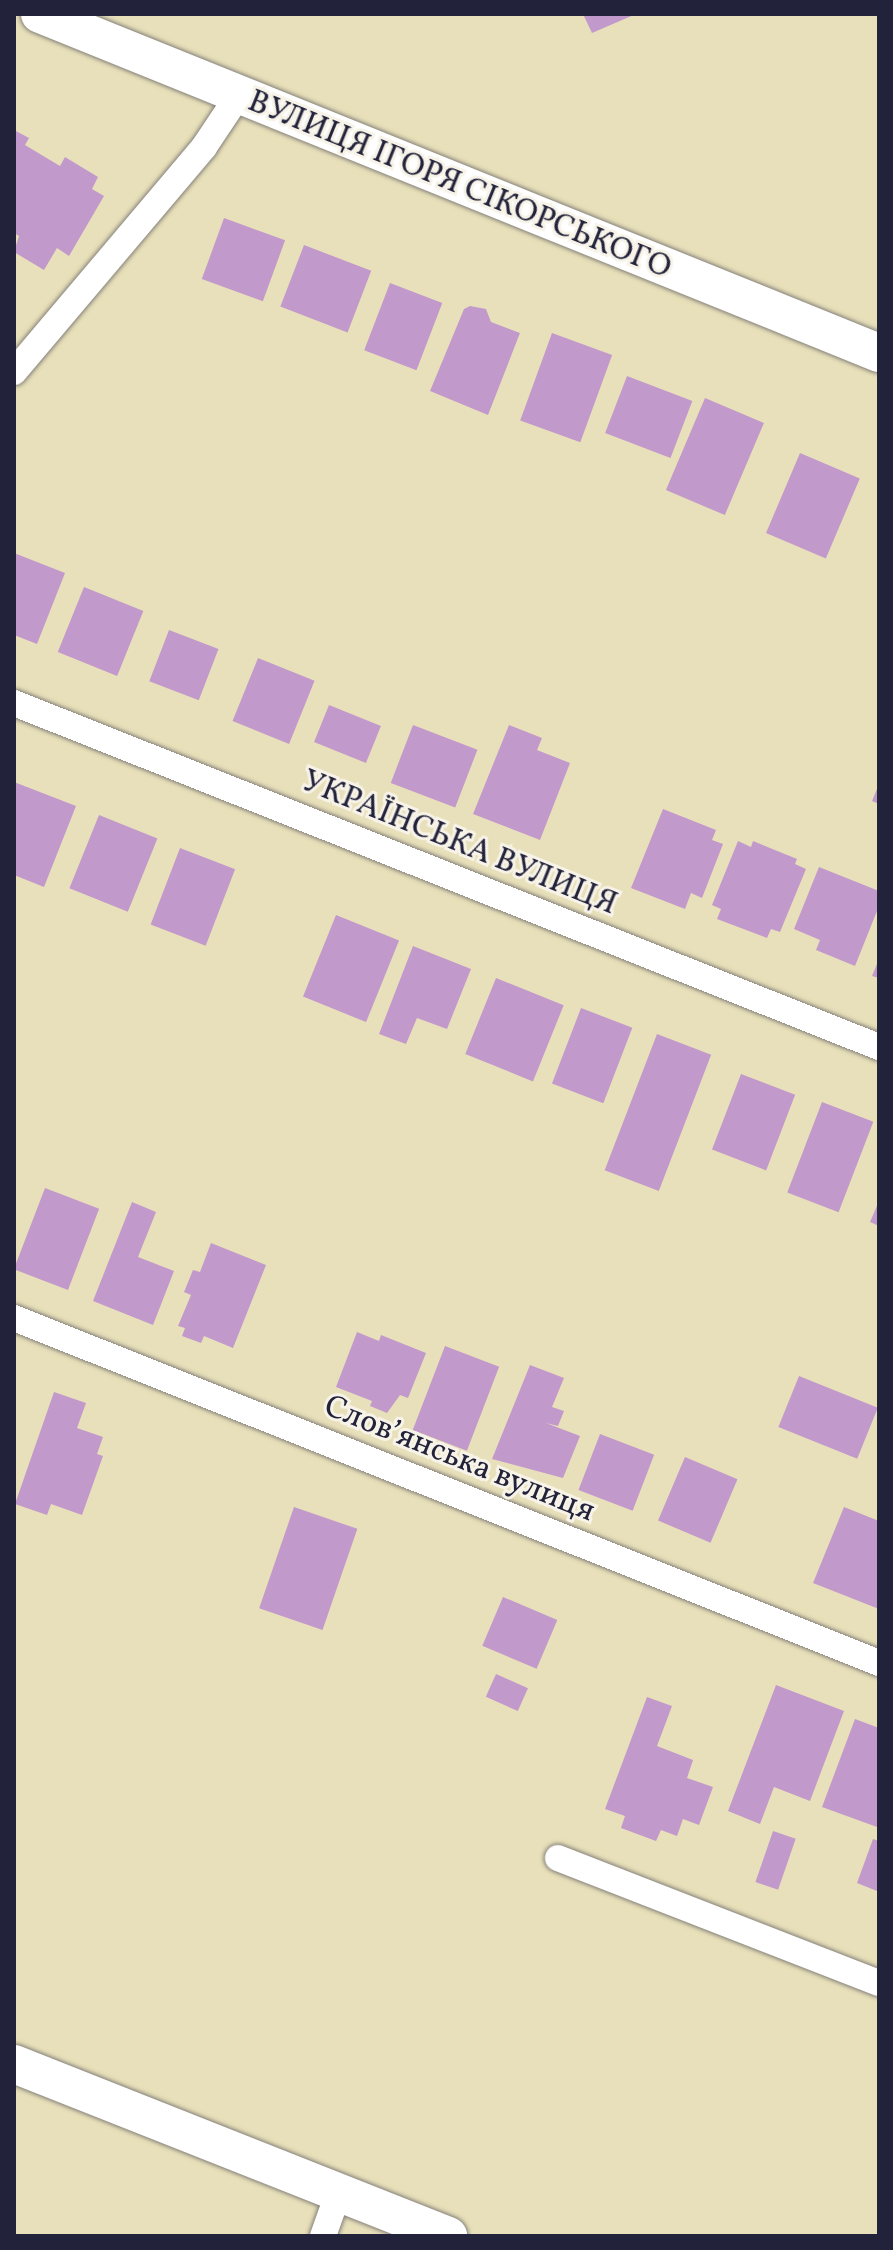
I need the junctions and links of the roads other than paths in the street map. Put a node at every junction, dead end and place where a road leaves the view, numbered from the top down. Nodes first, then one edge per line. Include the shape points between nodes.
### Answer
1 (40, 14) edge
2 (238, 96) junction
3 (879, 353) edge
4 (14, 372) edge
5 (14, 703) edge
6 (879, 1047) edge
7 (14, 1318) edge
8 (879, 1663) edge
9 (558, 1858) dead end
10 (879, 1983) edge
11 (14, 2064) edge
12 (339, 2191) junction
13 (323, 2236) edge
14 (448, 2236) edge

1 - 2 street, ВУЛИЦЯ ІГОРЯ СІКОРСЬКОГО
2 - 3 street, ВУЛИЦЯ ІГОРЯ СІКОРСЬКОГО
2 - 4 street via 204,147
5 - 6 street, УКРАЇНСЬКА ВУЛИЦЯ
7 - 8 street, Словʼянська вулиця
9 - 10 street
11 - 12 street
12 - 13 street
12 - 14 street

